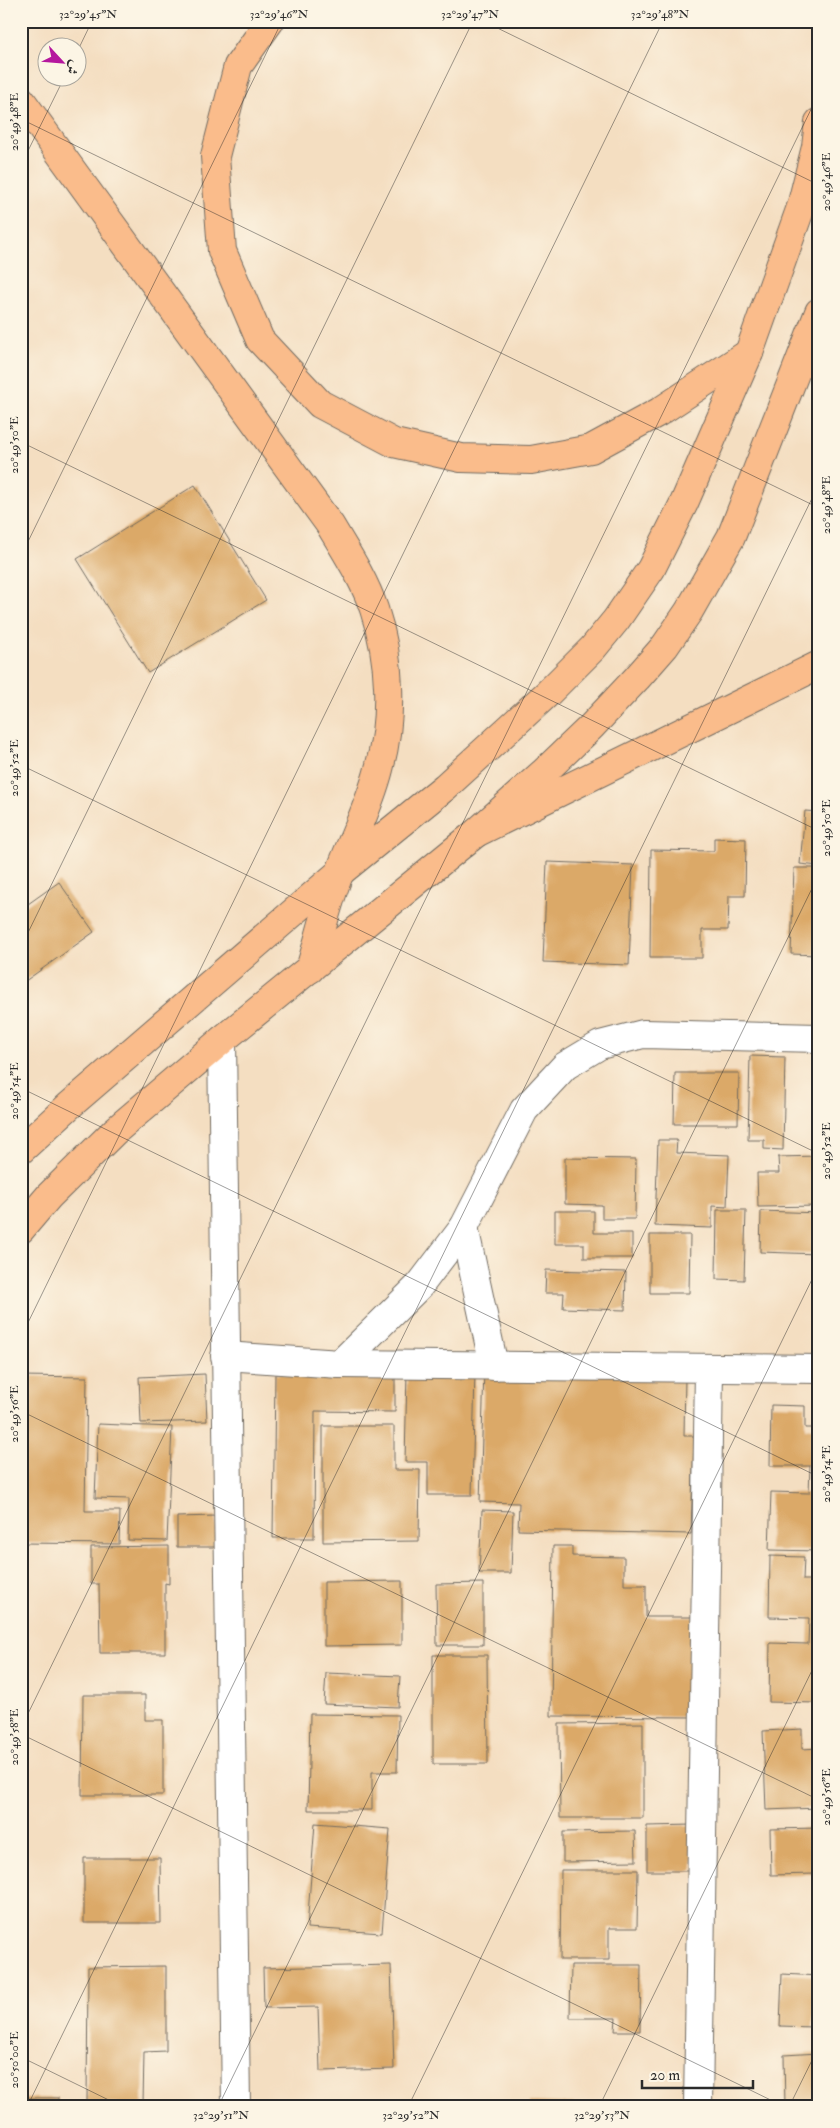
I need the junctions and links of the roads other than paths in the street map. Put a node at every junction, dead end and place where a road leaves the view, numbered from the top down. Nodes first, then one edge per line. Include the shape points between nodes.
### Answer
1 (270, 21) edge
2 (21, 100) edge
3 (819, 122) edge
4 (819, 312) edge
5 (749, 353) junction
6 (819, 665) edge
7 (476, 833) junction
8 (339, 873) junction
9 (310, 969) junction
10 (819, 1038) edge
11 (222, 1040) junction
12 (21, 1150) edge
13 (464, 1227) junction
14 (21, 1229) edge
15 (225, 1356) junction
16 (340, 1364) junction
17 (494, 1366) junction
18 (709, 1369) junction
19 (819, 1369) edge
20 (236, 2107) edge
21 (698, 2107) edge

1 - 5 main road via 238,66 215,156 222,251 260,340 320,404 394,443 461,458 531,460 591,449 659,412
2 - 8 main road via 330,525 354,564 374,608 385,648 387,728 362,820
3 - 5 main road via 801,207
4 - 7 main road via 731,537 689,611 665,646 598,720
5 - 8 main road via 684,503 651,569 616,620 548,693 445,787
6 - 7 main road
7 - 9 main road
8 - 9 main road
8 - 12 main road
9 - 11 main road
10 - 13 street via 643,1034 600,1045 565,1066 524,1110
11 - 14 main road via 115,1131
11 - 15 street
13 - 16 street via 420,1285
13 - 17 street
15 - 16 street
15 - 20 street
16 - 17 street
17 - 18 street
18 - 19 street
18 - 21 street

